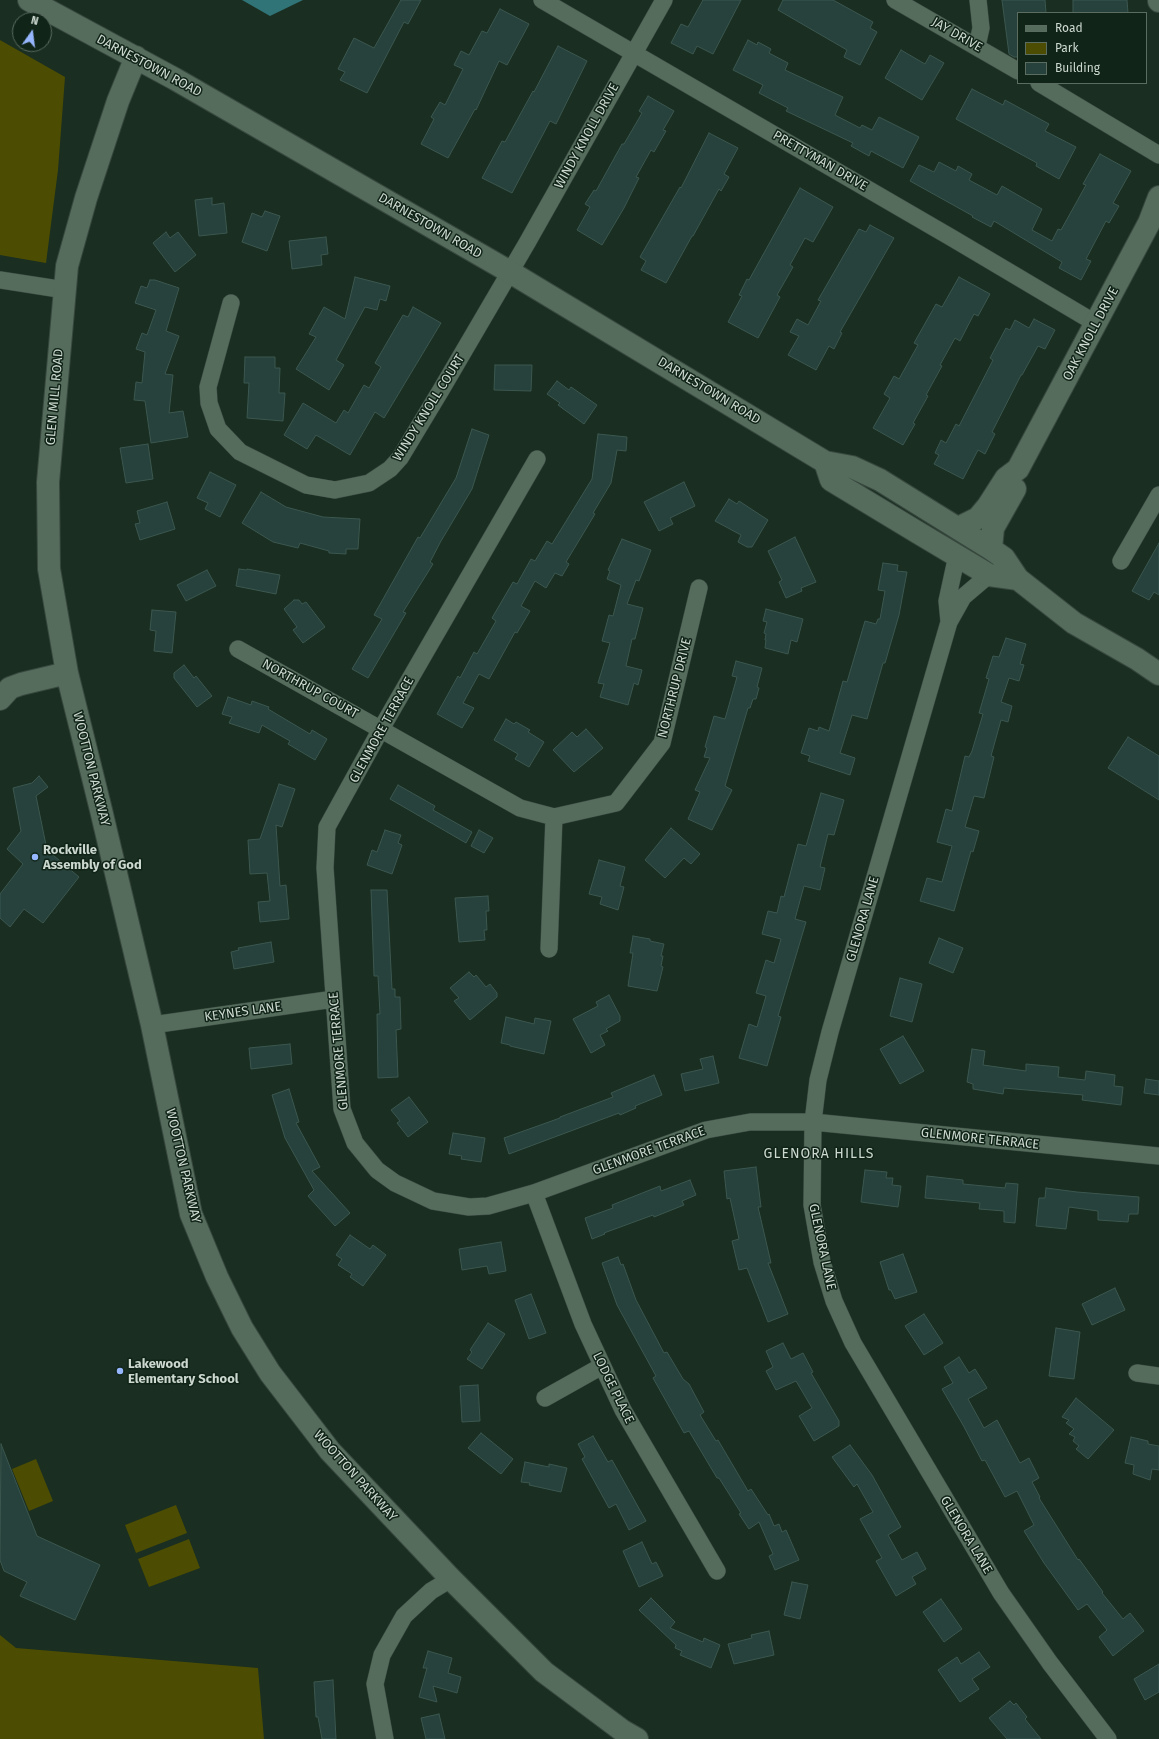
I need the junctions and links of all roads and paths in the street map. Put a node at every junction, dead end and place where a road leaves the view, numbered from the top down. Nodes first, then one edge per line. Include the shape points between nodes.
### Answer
1 (29, 0) edge
2 (542, 0) edge
3 (664, 0) edge
4 (895, 0) edge
5 (978, 0) edge
6 (562, 5) edge
7 (977, 46) junction
8 (634, 53) junction
9 (136, 57) junction
10 (1017, 70) edge
11 (1041, 84) edge
12 (1159, 155) edge
13 (1159, 197) edge
14 (510, 272) junction
15 (0, 280) edge
16 (65, 290) junction
17 (231, 303) dead end
18 (1097, 324) junction
19 (537, 460) dead end
20 (826, 462) junction
21 (1018, 469) junction
22 (1159, 494) edge
23 (907, 497) junction
24 (958, 528) junction
25 (991, 548) junction
26 (957, 555) junction
27 (1121, 561) dead end
28 (989, 575) junction
29 (1018, 579) junction
30 (699, 588) dead end
31 (949, 622) junction
32 (238, 649) dead end
33 (67, 673) junction
34 (1159, 674) edge
35 (0, 699) edge
36 (381, 729) junction
37 (554, 817) junction
38 (549, 948) dead end
39 (334, 1000) junction
40 (152, 1025) junction
41 (813, 1122) junction
42 (1159, 1156) edge
43 (534, 1193) junction
44 (602, 1366) junction
45 (1137, 1373) dead end
46 (1159, 1376) edge
47 (545, 1398) dead end
48 (717, 1571) dead end
49 (451, 1578) junction
50 (385, 1739) edge
51 (637, 1739) edge
52 (1108, 1739) edge

1 - 9 main road, DARNESTOWN ROAD
2 - 6 street, PRETTYMAN DRIVE
3 - 8 street, WINDY KNOLL DRIVE
4 - 7 street, JAY DRIVE
5 - 7 street via 981,28
6 - 8 street, PRETTYMAN DRIVE
7 - 10 street, JAY DRIVE
8 - 14 street, WINDY KNOLL DRIVE
8 - 18 street, PRETTYMAN DRIVE
9 - 14 main road, DARNESTOWN ROAD
9 - 16 main road, GLEN MILL ROAD via 118,101 86,198 67,266
11 - 12 street
13 - 18 main road, OAK KNOLL DRIVE via 1149,223
14 - 17 street, WINDY KNOLL COURT via 400,458 390,469 369,483 335,490 306,485 240,452 218,429 209,403 208,387
14 - 20 main road, DARNESTOWN ROAD
15 - 16 street
16 - 33 main road, GLEN MILL ROAD via 48,482 49,569
18 - 21 main road, OAK KNOLL DRIVE
19 - 36 street, GLENMORE TERRACE
20 - 23 main road, DARNESTOWN ROAD via 852,467
20 - 26 main road via 831,480
21 - 24 main road, OAK KNOLL DRIVE via 1006,478 978,518
21 - 25 main road, OAK KNOLL DRIVE via 1017,484 993,528
22 - 27 street
23 - 24 main road, DARNESTOWN ROAD
23 - 26 main road via 923,520
24 - 25 main road, DARNESTOWN ROAD
25 - 29 main road, DARNESTOWN ROAD via 1004,558
26 - 28 main road
26 - 31 street, GLENORA LANE via 947,601
28 - 29 main road
28 - 31 street, GLENORA LANE via 963,597
29 - 34 main road, DARNESTOWN ROAD via 1074,623
30 - 37 street, NORTHRUP DRIVE via 662,743 616,803
31 - 41 street, GLENORA LANE via 830,1032 818,1080
32 - 36 street, NORTHRUP COURT
33 - 35 main road via 20,684 10,688
33 - 40 main road, WOOTTON PARKWAY
36 - 37 street, NORTHRUP DRIVE via 520,808
36 - 39 street, GLENMORE TERRACE via 327,827 325,868
37 - 38 street
39 - 40 street, KEYNES LANE
39 - 43 street, GLENMORE TERRACE via 342,1109 355,1143 377,1170 395,1183 433,1202 469,1207 488,1206
40 - 49 main road, WOOTTON PARKWAY via 191,1214 242,1328 270,1373 330,1451
41 - 42 street, GLENMORE TERRACE
41 - 43 street, GLENMORE TERRACE via 750,1122 706,1130
41 - 52 street, GLENORA LANE via 812,1205 822,1262 834,1302 853,1343 1001,1593
43 - 44 street, LODGE PLACE via 583,1324
44 - 47 street
44 - 48 street, LODGE PLACE via 622,1410
45 - 46 street
49 - 50 street via 431,1590 404,1616 382,1655 375,1684
49 - 51 main road, WOOTTON PARKWAY via 544,1672

